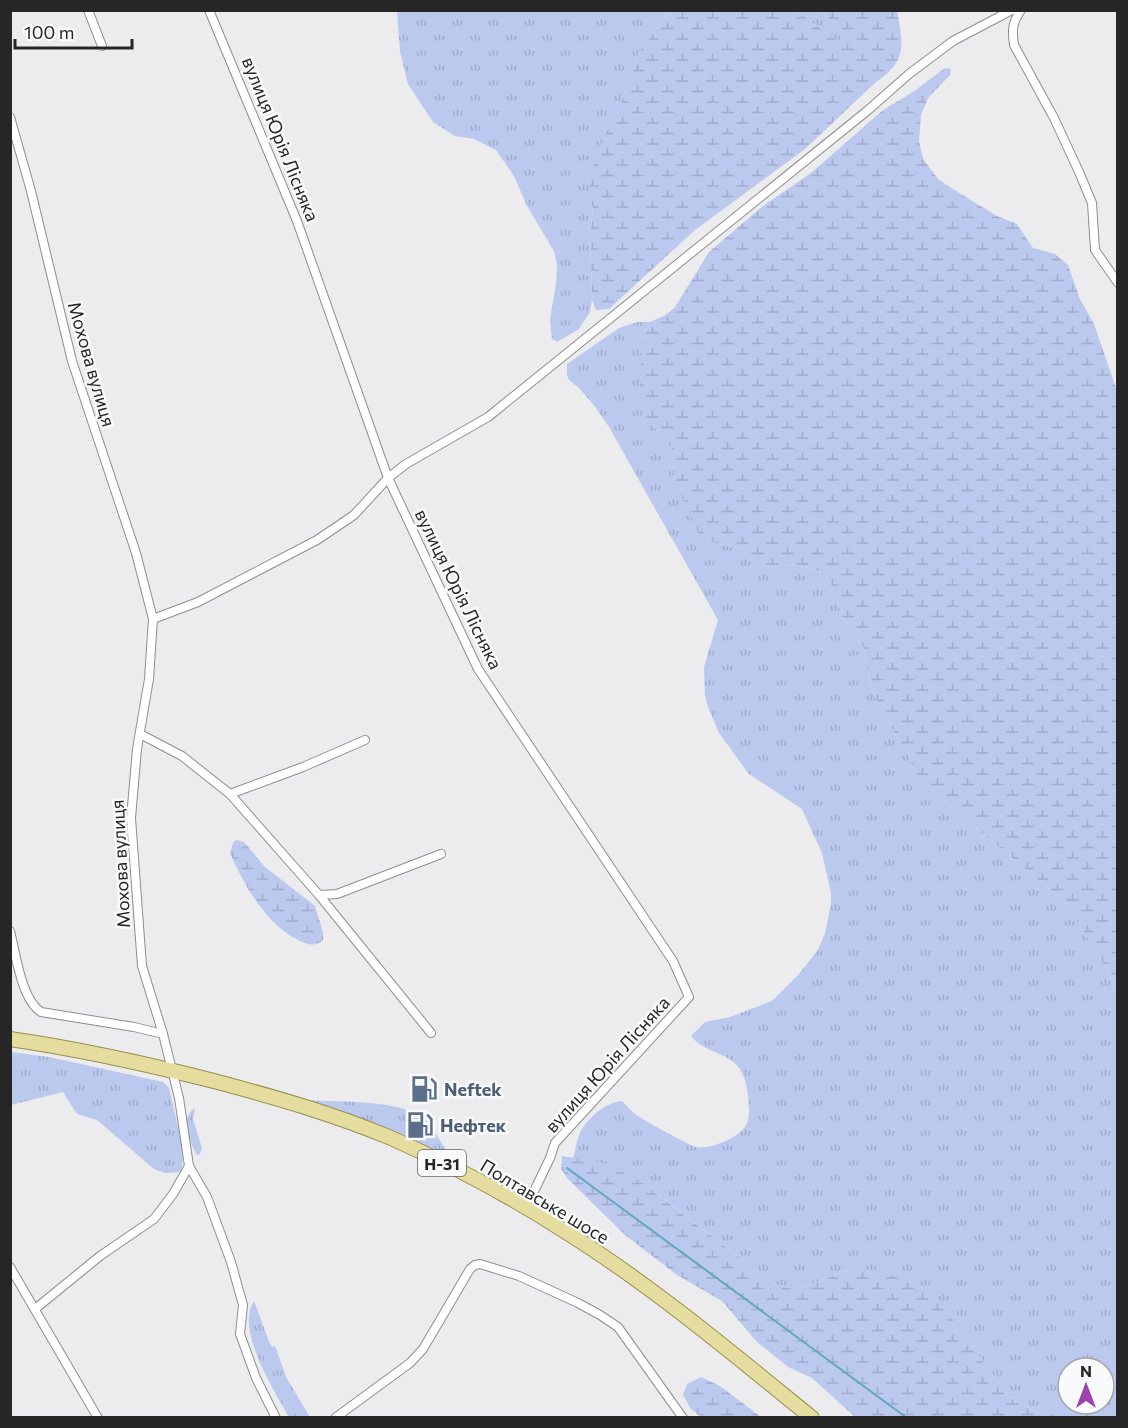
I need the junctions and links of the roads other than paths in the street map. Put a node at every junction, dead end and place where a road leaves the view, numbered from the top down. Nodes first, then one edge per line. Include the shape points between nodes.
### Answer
1 (88, 10) edge
2 (209, 10) edge
3 (1012, 10) edge
4 (1021, 10) edge
5 (102, 46) dead end
6 (10, 117) edge
7 (1118, 283) edge
8 (388, 478) junction
9 (153, 619) junction
10 (140, 734) junction
11 (365, 740) dead end
12 (230, 795) junction
13 (441, 854) dead end
14 (319, 895) junction
15 (10, 931) edge
16 (431, 1033) dead end
17 (163, 1034) junction
18 (10, 1039) edge
19 (171, 1071) junction
20 (189, 1166) junction
21 (526, 1208) junction
22 (10, 1268) edge
23 (35, 1309) junction
24 (98, 1418) edge
25 (276, 1418) edge
26 (334, 1418) edge
27 (682, 1418) edge
28 (812, 1418) edge

1 - 5 street
2 - 8 street, вулиця Юрія Лісняка via 297,221
3 - 8 street via 953,41 909,74 488,417
4 - 7 street via 1013,21 1014,45 1079,172 1092,203 1095,249
6 - 9 street, Мохова вулиця via 72,361 136,553
8 - 9 street via 354,515 317,540 198,602
8 - 21 street, вулиця Юрія Лісняка via 478,669 672,961 689,997 555,1143
9 - 10 street, Мохова вулиця
10 - 12 street via 182,756
10 - 17 street, Мохова вулиця via 131,818 142,966
11 - 12 street
12 - 14 street
13 - 14 street via 337,894
14 - 16 street
15 - 17 street via 26,995 34,1008
17 - 19 street, Мохова вулиця
18 - 19 main road, Полтавське шосе / Н-31
19 - 20 street, Мохова вулиця
19 - 21 main road, Полтавське шосе / Н-31 via 280,1098 390,1138
20 - 23 street via 154,1219 99,1256
20 - 25 street, Мохова вулиця via 207,1197 231,1262 243,1305 240,1334
21 - 28 main road, Полтавське шосе / Н-31 via 641,1283
22 - 23 street
23 - 24 street
26 - 27 street via 410,1363 431,1339 470,1269 480,1264 519,1276 578,1303 618,1327

